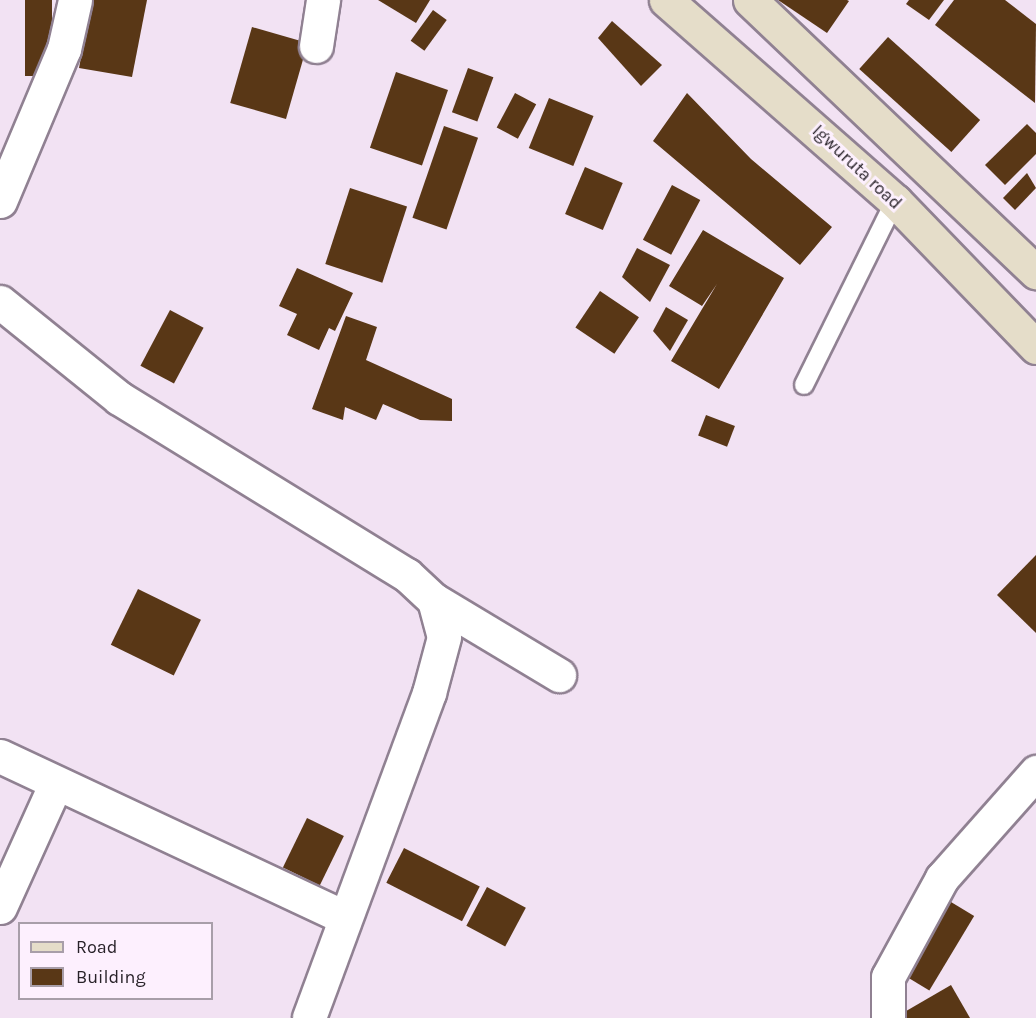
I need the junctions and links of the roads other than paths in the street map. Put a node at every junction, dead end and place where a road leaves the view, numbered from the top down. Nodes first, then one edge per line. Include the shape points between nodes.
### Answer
1 (75, 0) edge
2 (323, 0) edge
3 (666, 0) edge
4 (750, 0) edge
5 (316, 46) dead end
6 (0, 201) edge
7 (895, 201) junction
8 (1036, 272) edge
9 (0, 302) edge
10 (1036, 347) edge
11 (804, 385) dead end
12 (434, 600) junction
13 (559, 675) dead end
14 (0, 756) edge
15 (1036, 772) edge
16 (55, 785) junction
17 (0, 907) edge
18 (343, 917) junction
19 (309, 1018) edge
20 (888, 1018) edge

1 - 6 street via 64,49
2 - 5 street
3 - 7 main road, Igwuruta road
4 - 8 main road
7 - 10 main road, Igwuruta road
7 - 11 lane
9 - 12 street via 120,398 407,575
12 - 13 street
12 - 18 street via 444,637 429,693
14 - 16 street
15 - 20 street via 942,878 888,977
16 - 17 street
16 - 18 street
18 - 19 street

